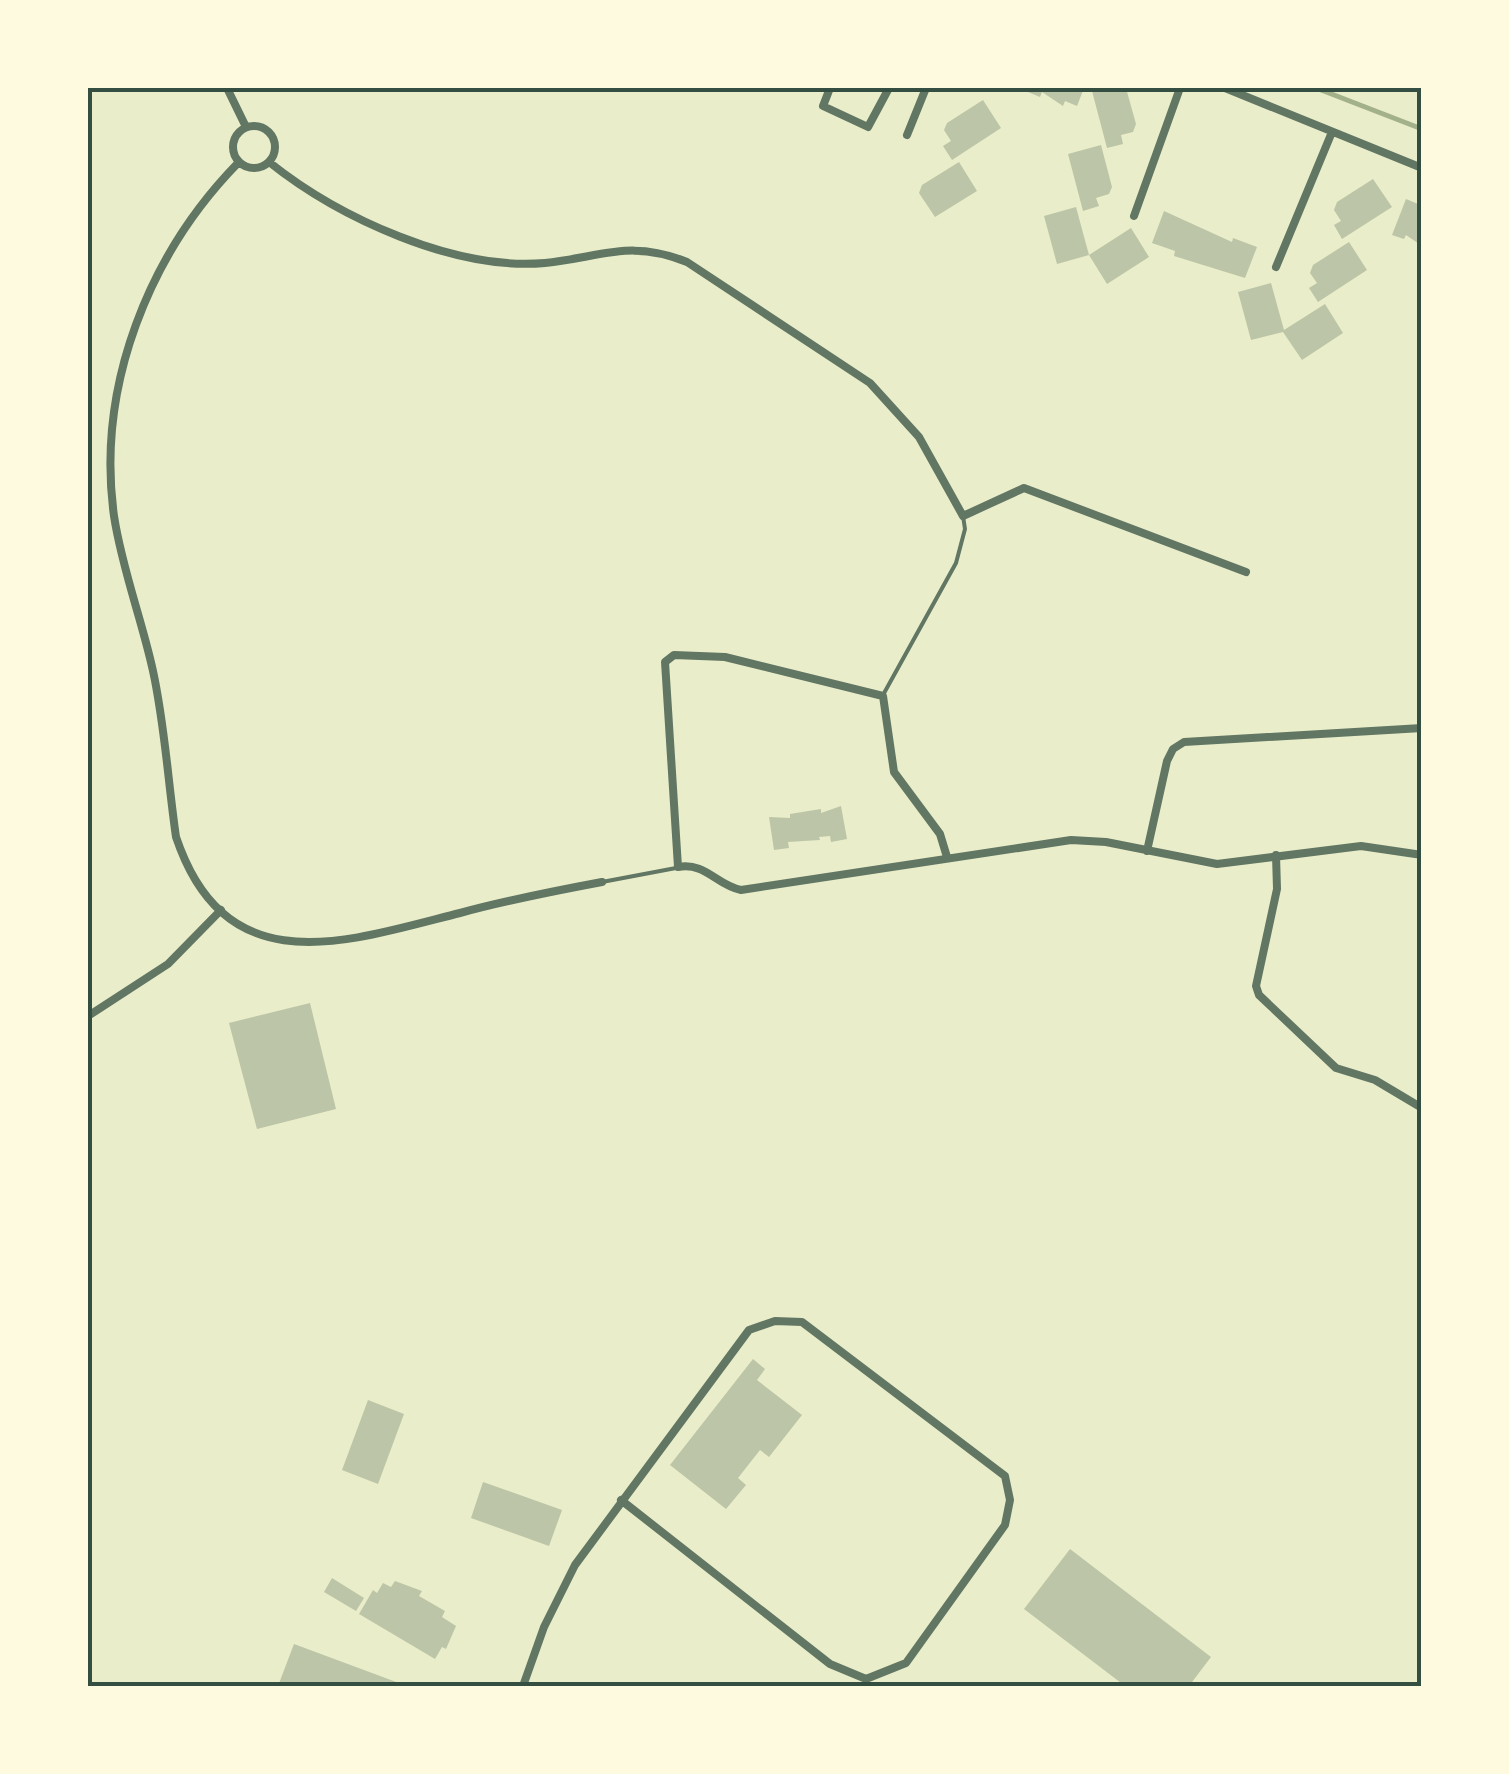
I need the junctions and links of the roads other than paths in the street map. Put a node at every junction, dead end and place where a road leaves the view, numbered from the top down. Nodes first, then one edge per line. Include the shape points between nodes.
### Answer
1 (227, 88) edge
2 (830, 88) edge
3 (889, 88) edge
4 (926, 88) edge
5 (1180, 88) edge
6 (1224, 88) edge
7 (246, 128) junction
8 (1332, 132) junction
9 (907, 135) dead end
10 (238, 162) junction
11 (270, 162) junction
12 (1422, 168) edge
13 (1134, 216) dead end
14 (1276, 267) dead end
15 (963, 516) junction
16 (1246, 572) dead end
17 (883, 696) junction
18 (1422, 728) edge
19 (1147, 851) junction
20 (1422, 854) edge
21 (1276, 855) junction
22 (947, 857) junction
23 (678, 867) junction
24 (602, 882) joint
25 (221, 910) junction
26 (88, 1016) edge
27 (1422, 1108) edge
28 (621, 1500) junction
29 (523, 1686) edge

1 - 7 street
2 - 3 street via 823,106 868,128
4 - 9 street
5 - 13 street
6 - 8 street
7 - 10 street via 233,143
7 - 11 street via 272,135
8 - 12 street
8 - 14 street
10 - 11 street via 250,169
10 - 25 street via 197,208 147,293 124,370 112,462 114,514 154,675 176,837 194,878
11 - 15 street via 326,202 416,243 479,260 542,263 619,248 654,250 687,262 870,383 919,437
15 - 16 street via 1024,488
15 - 17 lane via 956,563
17 - 22 street via 894,772 940,834
17 - 23 street via 725,657 674,656 665,662
18 - 19 street via 1184,742 1166,761
19 - 21 street via 1218,864
19 - 22 street via 1088,840
20 - 21 street via 1361,846
21 - 27 street via 1277,889 1259,995 1336,1068 1375,1080
22 - 23 street via 741,890 708,870
23 - 24 lane
24 - 25 street via 318,945 267,937
25 - 26 street via 168,964
28 - 28 street via 749,1330 776,1321 802,1322 990,1464 1005,1476 1010,1500 1005,1525 906,1664 866,1679 830,1664
28 - 29 street via 560,1591

